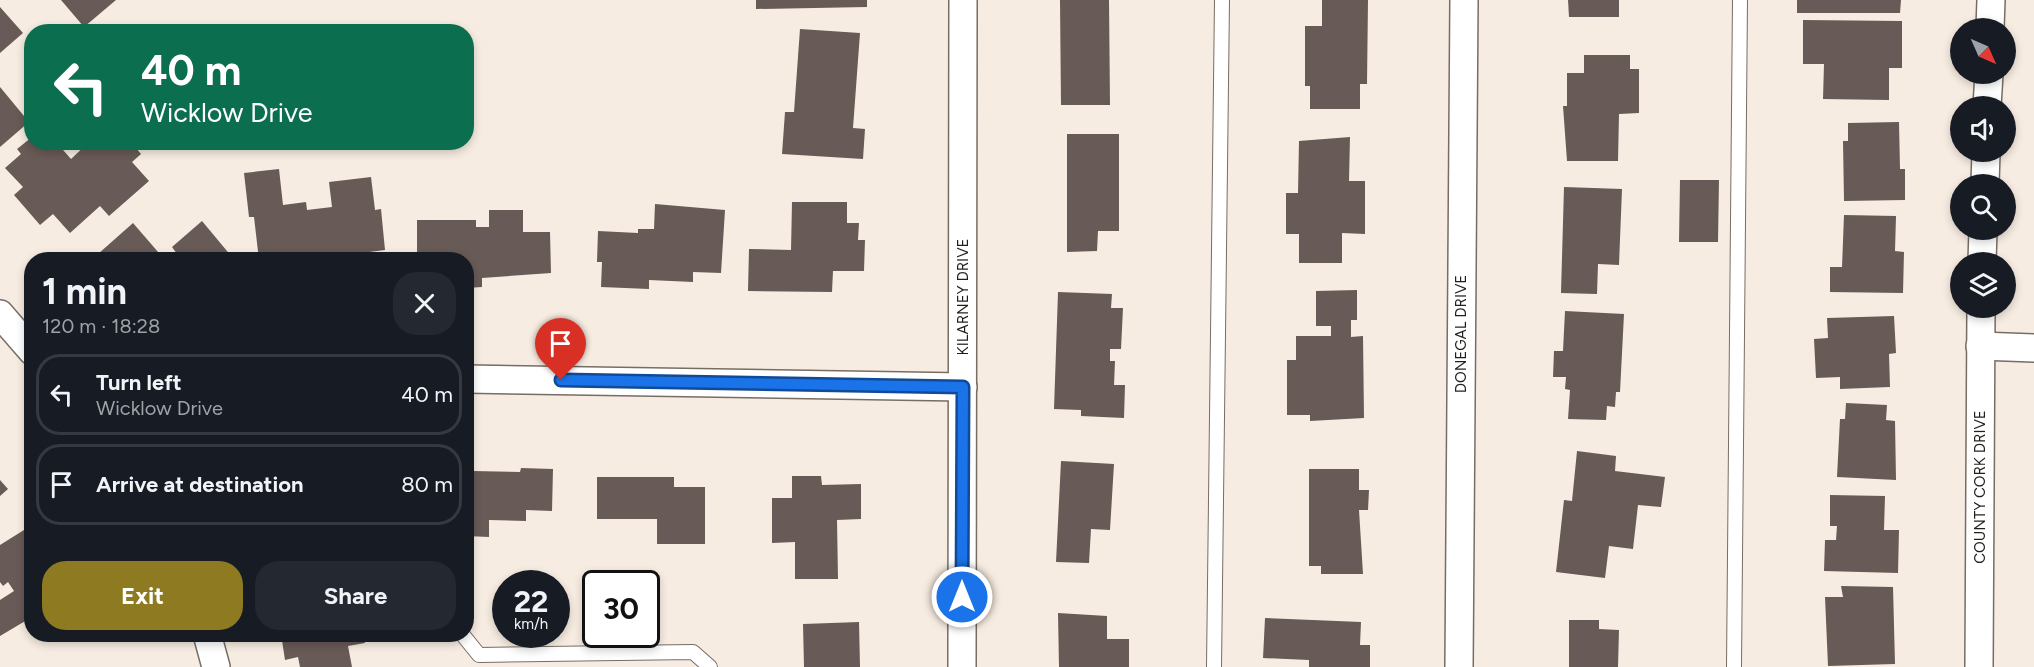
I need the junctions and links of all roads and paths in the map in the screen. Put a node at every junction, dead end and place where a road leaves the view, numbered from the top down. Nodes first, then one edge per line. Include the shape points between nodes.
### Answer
1 (963, 0) edge
2 (1222, 0) edge
3 (1464, 0) edge
4 (1740, 0) edge
5 (1991, 0) edge
6 (1990, 18) edge
7 (0, 314) edge
8 (1981, 318) edge
9 (24, 342) edge
10 (1980, 346) junction
11 (2034, 348) edge
12 (474, 379) edge
13 (963, 387) junction
14 (209, 642) edge
15 (468, 642) edge
16 (216, 667) edge
17 (710, 667) edge
18 (962, 667) edge
19 (1214, 667) edge
20 (1459, 667) edge
21 (1734, 667) edge
22 (1979, 667) edge

1 - 13 street, KILARNEY DRIVE
2 - 19 lane
3 - 20 street, DONEGAL DRIVE
4 - 21 lane
5 - 6 street
7 - 9 street
8 - 10 street, COUNTY CORK DRIVE
10 - 11 street
10 - 22 street, COUNTY CORK DRIVE
12 - 13 street
13 - 18 street, KILARNEY DRIVE
14 - 16 street
15 - 17 lane via 479,655 693,652

